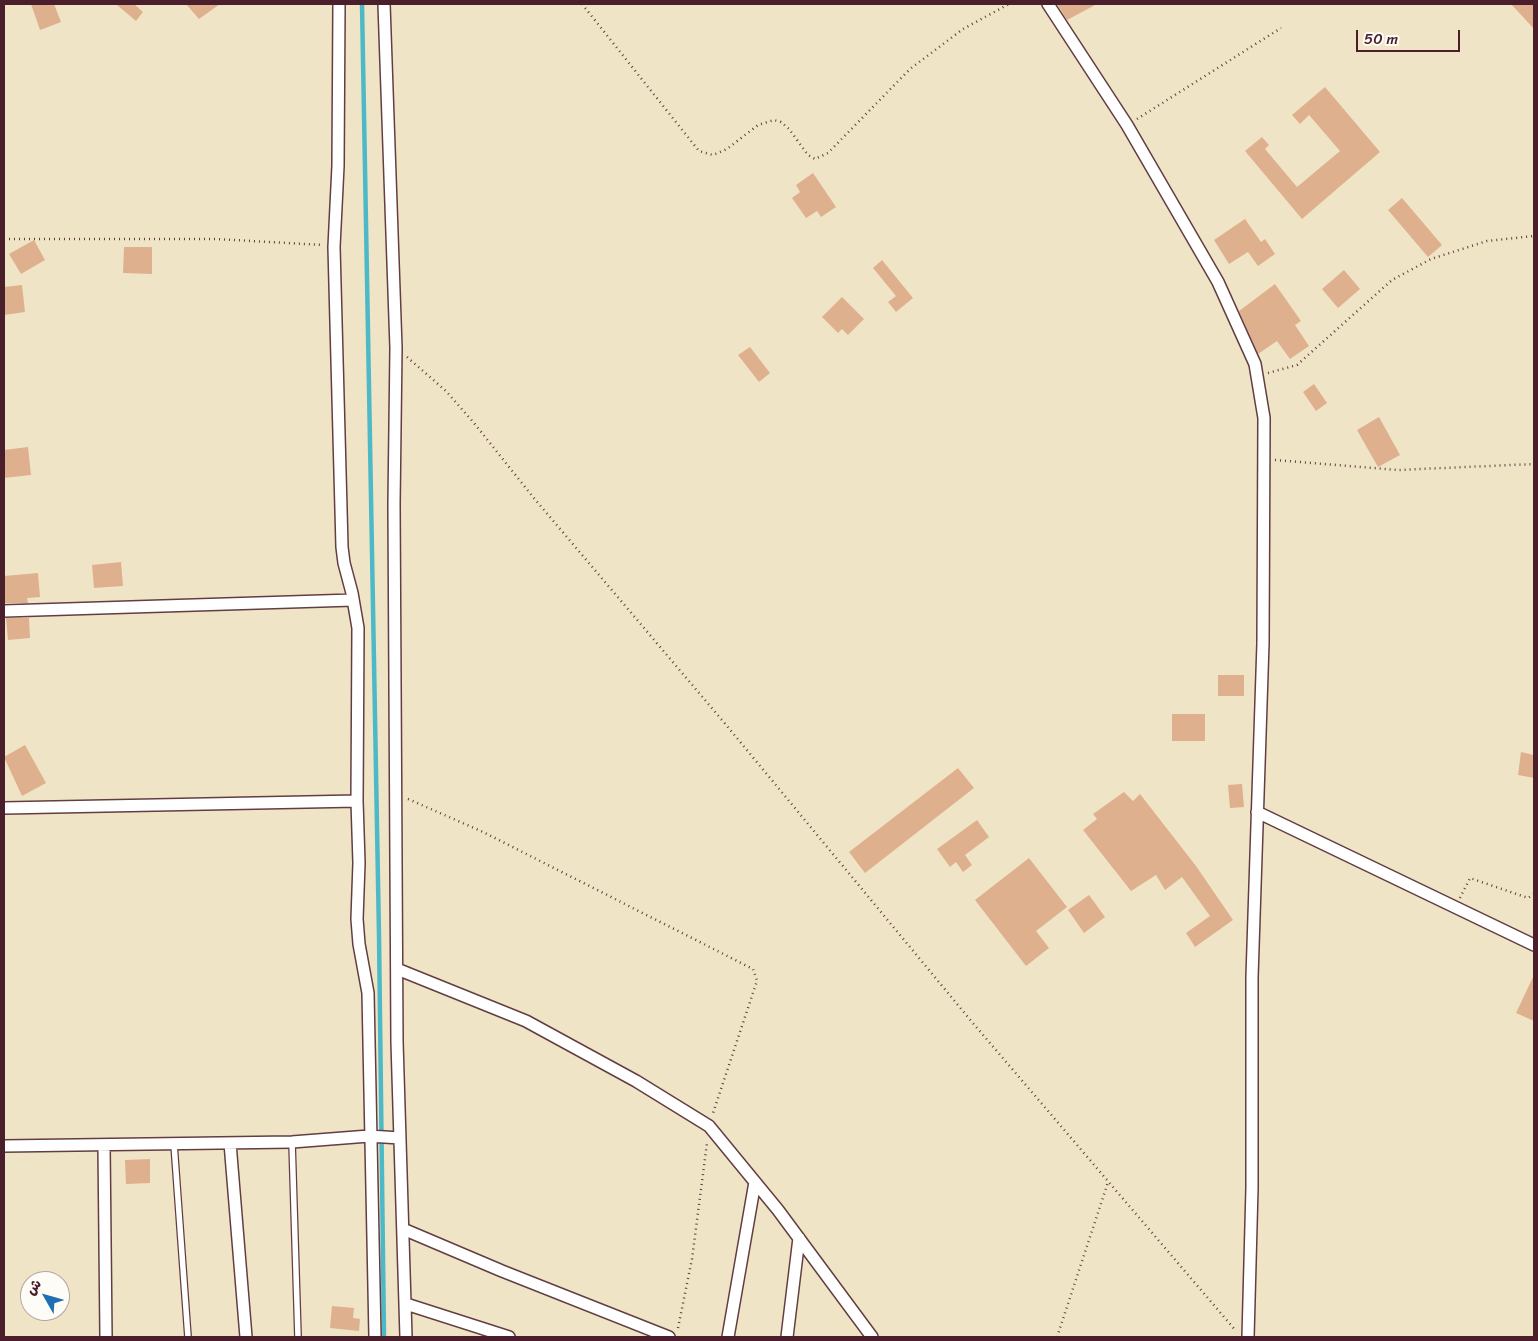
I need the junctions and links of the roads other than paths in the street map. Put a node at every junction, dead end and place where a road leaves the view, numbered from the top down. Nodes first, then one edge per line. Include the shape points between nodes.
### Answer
1 (339, 4) edge
2 (384, 4) edge
3 (1048, 4) edge
4 (353, 600) junction
5 (4, 612) edge
6 (357, 801) junction
7 (4, 808) edge
8 (1257, 812) junction
9 (1534, 945) edge
10 (397, 969) junction
11 (373, 1136) junction
12 (397, 1138) junction
13 (292, 1142) junction
14 (230, 1143) junction
15 (174, 1144) junction
16 (104, 1145) junction
17 (4, 1146) edge
18 (755, 1182) junction
19 (403, 1229) junction
20 (799, 1238) junction
21 (406, 1304) junction
22 (106, 1337) edge
23 (188, 1337) edge
24 (246, 1337) edge
25 (298, 1337) edge
26 (375, 1337) edge
27 (406, 1337) edge
28 (510, 1337) edge
29 (669, 1337) edge
30 (728, 1337) edge
31 (787, 1337) edge
32 (872, 1337) edge
33 (1248, 1337) edge

1 - 4 street via 334,246 342,547
2 - 10 street via 396,348
3 - 8 street via 1127,125 1218,282 1255,364 1264,418 1261,735
4 - 5 street
4 - 6 street via 358,628
6 - 7 street
6 - 11 street via 357,920 368,993
8 - 9 street
8 - 33 street
10 - 12 street
10 - 18 street via 526,1021 696,1116
11 - 12 street
11 - 13 street
11 - 26 street
12 - 19 street
13 - 14 street
13 - 25 lane
14 - 15 street
14 - 24 street
15 - 16 street
15 - 23 lane
16 - 17 street
16 - 22 street
18 - 20 street
18 - 30 street
19 - 21 street
19 - 29 street
20 - 31 street
20 - 32 street
21 - 27 street
21 - 28 street

